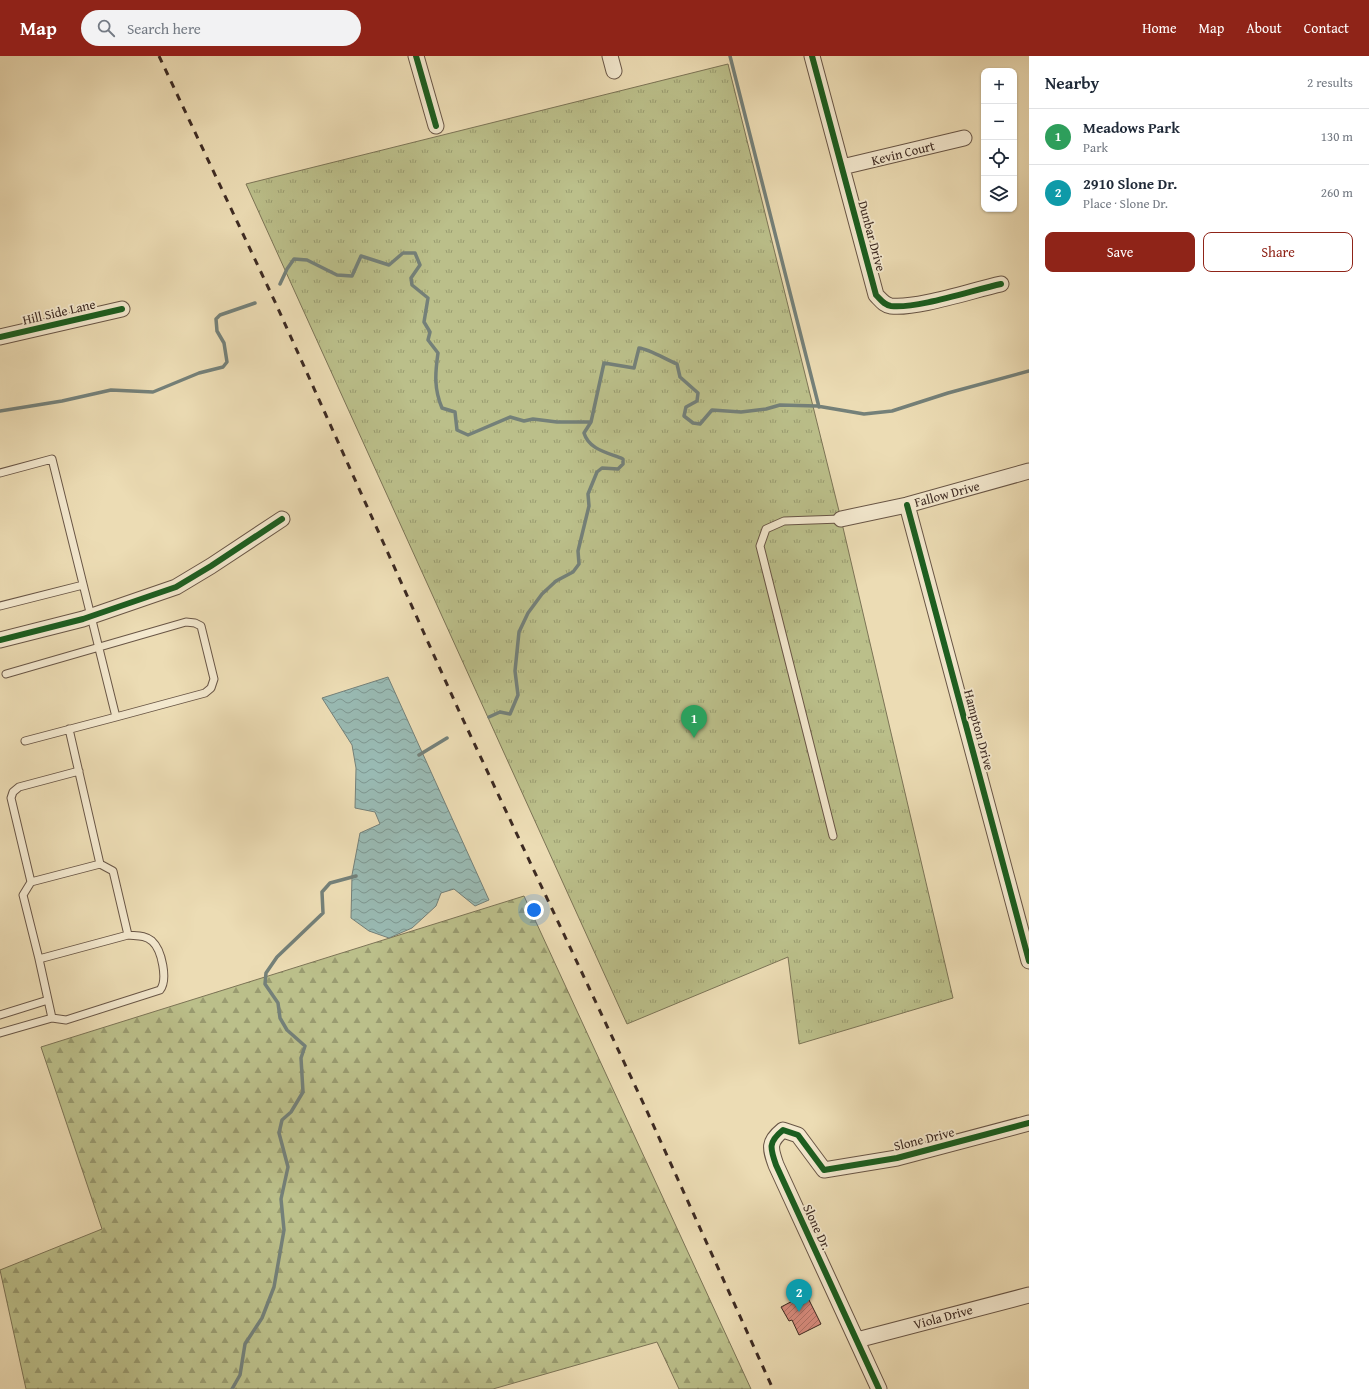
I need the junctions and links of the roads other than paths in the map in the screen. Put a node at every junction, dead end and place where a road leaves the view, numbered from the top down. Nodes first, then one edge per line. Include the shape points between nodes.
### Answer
1 (416, 56) edge
2 (610, 56) edge
3 (812, 56) edge
4 (614, 71) dead end
5 (436, 126) dead end
6 (964, 138) dead end
7 (842, 168) junction
8 (1001, 284) dead end
9 (122, 309) dead end
10 (0, 337) edge
11 (1029, 471) edge
12 (0, 473) edge
13 (907, 505) junction
14 (282, 519) dead end
15 (841, 519) joint
16 (83, 585) junction
17 (0, 606) edge
18 (91, 616) junction
19 (0, 640) edge
20 (99, 646) junction
21 (6, 674) dead end
22 (116, 717) junction
23 (69, 729) junction
24 (25, 741) dead end
25 (79, 771) junction
26 (833, 836) dead end
27 (100, 864) junction
28 (32, 882) junction
29 (1024, 922) edge
30 (128, 935) junction
31 (40, 959) junction
32 (1029, 961) edge
33 (48, 1000) junction
34 (0, 1015) edge
35 (52, 1018) junction
36 (0, 1033) edge
37 (1029, 1123) edge
38 (824, 1170) joint
39 (1029, 1295) edge
40 (857, 1340) junction
41 (880, 1389) edge

1 - 5 street
2 - 4 street
3 - 7 street, Dunbar Drive
6 - 7 street, Kevin Court
7 - 8 street, Dunbar Drive via 876,295 883,303 890,306 907,306
9 - 10 street, Hill Side Lane
11 - 13 street, Fallow Drive
12 - 16 lane via 52,459
13 - 15 street, Fallow Drive
13 - 29 street, Hampton Drive
14 - 18 street via 176,587
15 - 26 lane via 784,521 766,529 760,546
16 - 17 lane
16 - 18 lane
18 - 19 street
18 - 20 lane
20 - 21 lane
20 - 22 lane
20 - 22 lane via 186,622 195,622 201,626 214,680 211,688 205,693
22 - 23 lane
23 - 24 lane
23 - 25 lane
25 - 27 lane
25 - 28 lane via 19,787 13,792 11,798
27 - 28 lane
27 - 30 lane via 113,871
28 - 31 lane via 23,895
29 - 32 street, Hampton Drive
30 - 31 lane
30 - 35 lane via 142,936 157,946 165,977 160,990 66,1020
31 - 33 lane
33 - 34 lane
33 - 35 lane
35 - 36 lane
37 - 38 street, Slone Drive via 897,1158
38 - 40 street, Slone Dr. via 798,1135 783,1130 774,1138 771,1151 776,1165
39 - 40 street, Viola Drive
40 - 41 street, Slone Dr.

